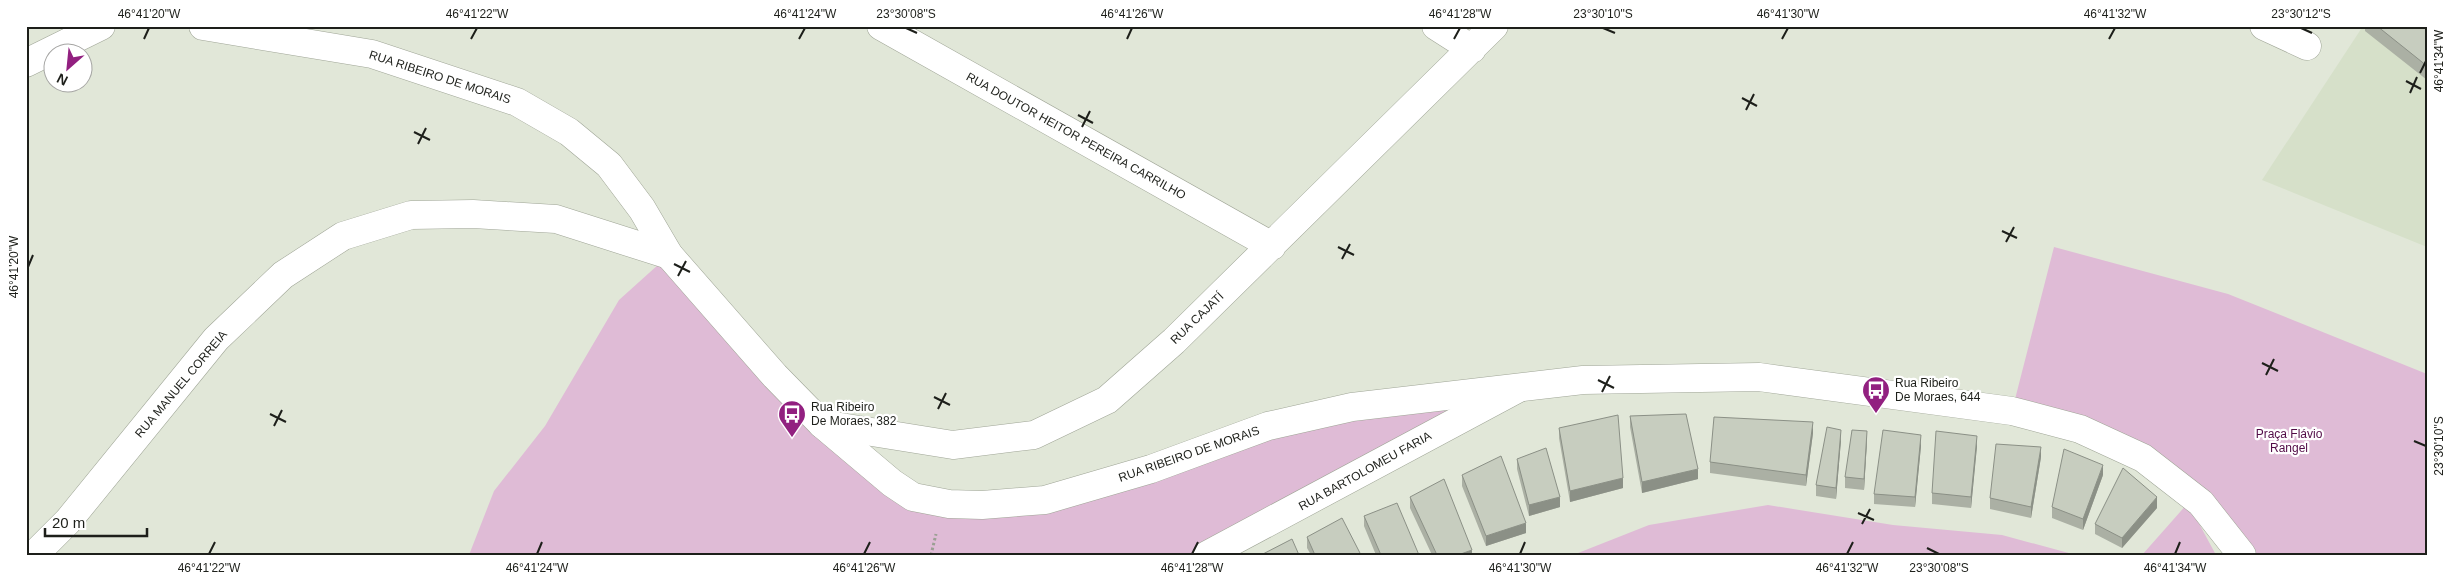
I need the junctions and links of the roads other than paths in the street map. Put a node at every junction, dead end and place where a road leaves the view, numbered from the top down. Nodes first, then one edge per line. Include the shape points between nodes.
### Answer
1 (100, 26) edge
2 (203, 26) edge
3 (881, 26) edge
4 (1436, 26) edge
5 (1494, 26) edge
6 (2264, 26) edge
7 (2307, 46) dead end
8 (1472, 49) junction
9 (26, 63) edge
10 (1272, 246) junction
11 (669, 255) junction
12 (1523, 386) junction
13 (822, 424) junction
14 (34, 555) edge
15 (1207, 555) edge
16 (2242, 555) edge

1 - 9 street
2 - 11 street, RUA RIBEIRO DE MORAIS via 372,54 517,102 569,132 609,165 642,209
3 - 10 street, RUA DOUTOR HEITOR PEREIRA CARRILHO
4 - 8 street
5 - 8 street, RUA CAJATÍ
6 - 7 street
8 - 10 street, RUA CAJATÍ
10 - 13 street, RUA CAJATÍ via 1174,341 1107,400 1034,435 953,445
11 - 13 street, RUA RIBEIRO DE MORAIS via 775,376
11 - 14 street, RUA MANUEL CORREIA via 556,219 472,214 411,215 343,236 283,275 216,339 68,521
12 - 13 street, RUA RIBEIRO DE MORAIS via 1352,408 1268,426 1151,470 1045,500 982,505 949,504 913,497
12 - 15 street, RUA BARTOLOMEU FARIA
12 - 16 street, RUA RIBEIRO DE MORAIS via 1583,380 1759,377 2012,411 2080,429 2144,458 2201,503

